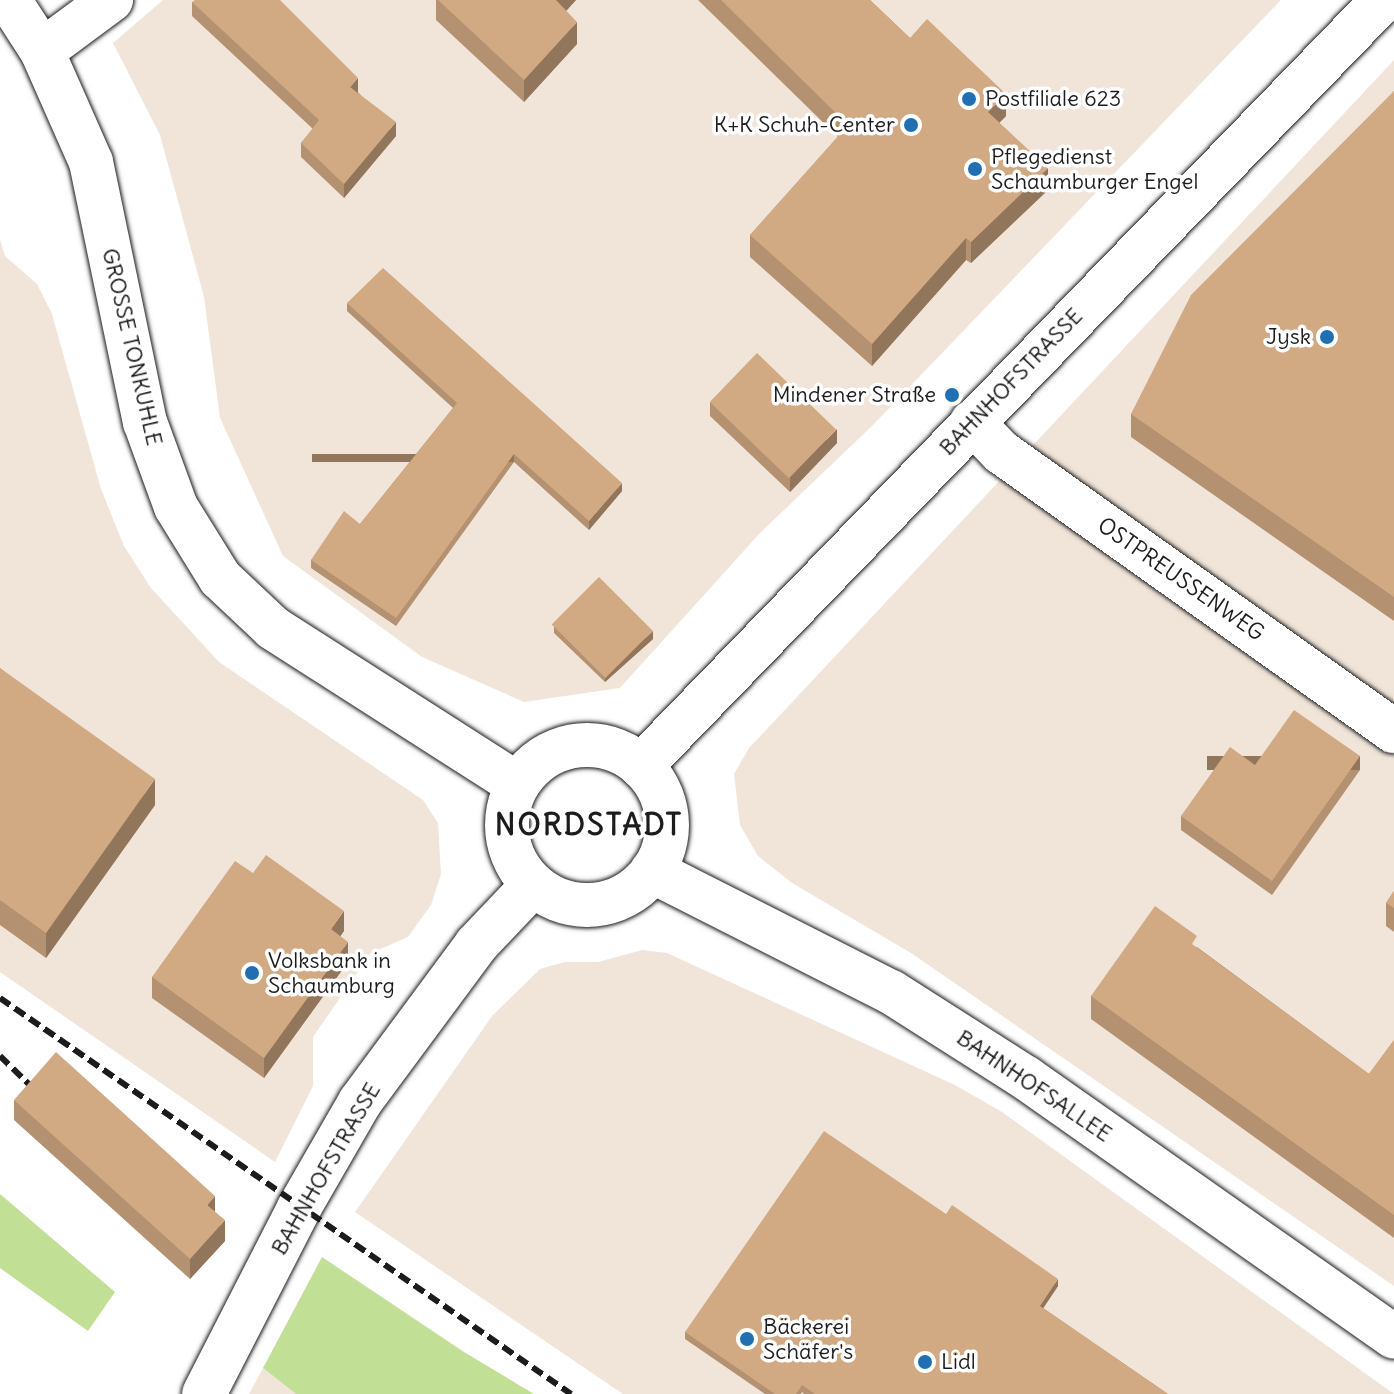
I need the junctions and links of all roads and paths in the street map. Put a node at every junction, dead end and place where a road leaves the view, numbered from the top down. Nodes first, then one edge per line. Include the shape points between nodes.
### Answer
1 (9, 0) edge
2 (111, 0) edge
3 (1383, 0) edge
4 (42, 51) junction
5 (972, 422) junction
6 (1394, 731) edge
7 (641, 766) junction
8 (517, 784) junction
9 (652, 871) junction
10 (533, 885) junction
11 (1394, 1337) edge
12 (204, 1394) edge

1 - 4 street, GROSSE TONKUHLE
2 - 4 street
3 - 5 street, BAHNHOFSTRASSE
4 - 8 street, GROSSE TONKUHLE via 91,162 145,422 176,507 220,578 273,628
5 - 6 street, OSTPREUSSENWEG via 1001,452
5 - 7 street, BAHNHOFSTRASSE
7 - 8 street via 599,745 575,745 552,752
7 - 9 street via 656,784 667,827
8 - 10 street via 508,809 507,837 516,863
9 - 10 street via 633,890 610,902 583,905 556,899
9 - 11 street, BAHNHOFSALLEE via 891,992 1026,1078
10 - 12 street, BAHNHOFSTRASSE via 476,945 360,1102

